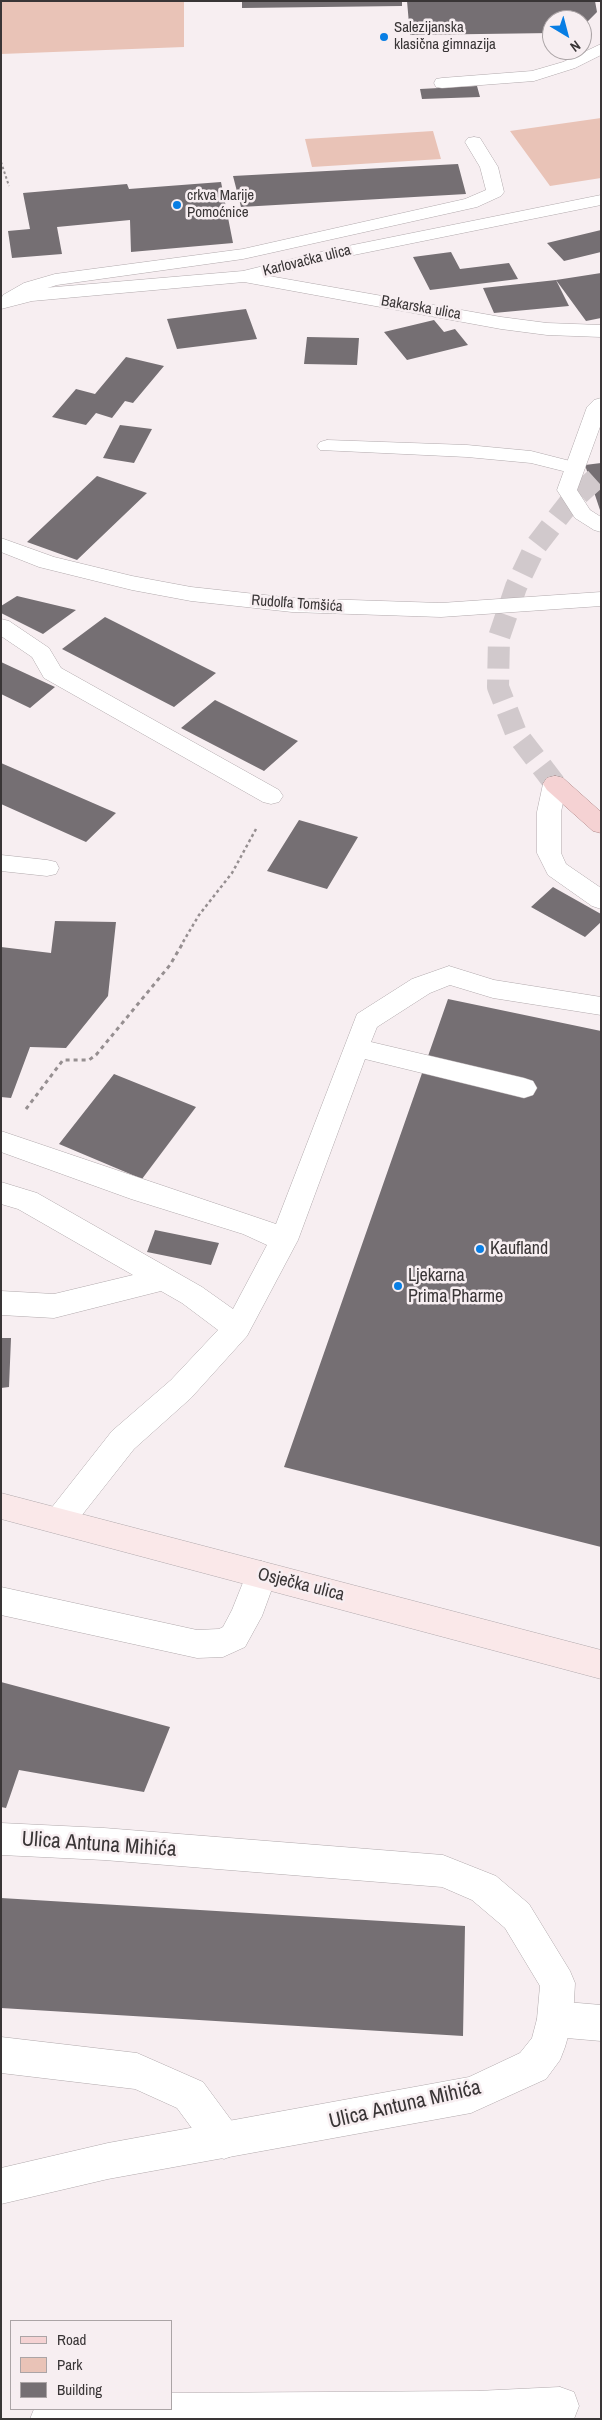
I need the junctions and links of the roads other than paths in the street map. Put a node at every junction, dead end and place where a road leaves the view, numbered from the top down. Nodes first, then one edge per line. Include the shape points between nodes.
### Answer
1 (601, 49) edge
2 (442, 83) dead end
3 (474, 142) dead end
4 (601, 200) edge
5 (243, 277) junction
6 (5, 301) edge
7 (601, 331) edge
8 (601, 404) edge
9 (327, 446) dead end
10 (575, 468) junction
11 (601, 526) edge
12 (1, 544) edge
13 (601, 599) edge
14 (1, 626) edge
15 (555, 784) joint
16 (271, 796) road end
17 (601, 825) edge
18 (1, 864) edge
19 (47, 868) dead end
20 (601, 900) edge
21 (601, 1006) edge
22 (357, 1048) junction
23 (524, 1088) dead end
24 (1, 1141) edge
25 (1, 1193) edge
26 (284, 1240) junction
27 (163, 1278) junction
28 (1, 1303) edge
29 (237, 1328) junction
30 (1, 1506) edge
31 (60, 1520) junction
32 (262, 1575) junction
33 (1, 1601) edge
34 (601, 1665) edge
35 (1, 1839) edge
36 (555, 2019) junction
37 (601, 2024) edge
38 (1, 2055) edge
39 (224, 2141) junction
40 (1, 2186) edge
41 (560, 2406) dead end
42 (49, 2419) edge

1 - 2 street via 570,65 534,76
3 - 6 street, Karlovačka ulica via 489,167 496,192 471,203 243,254 55,280 36,285
4 - 5 street, Karlovačka ulica via 333,254
5 - 6 street, Karlovačka ulica via 32,295
5 - 7 street, Bakarska ulica via 501,323
8 - 10 street via 597,407
9 - 10 street via 531,456
10 - 11 street via 567,490 582,514
12 - 13 street, Rudolfa Tomšića via 47,562 132,583 292,606 441,610
14 - 16 street via 41,653 52,673
15 - 17 main road
15 - 20 street via 549,812 550,853 557,869
18 - 19 street
21 - 22 street via 493,989 450,975 421,986 366,1021
22 - 23 street
22 - 26 street
24 - 26 street via 141,1192 252,1226
25 - 27 street via 28,1201
26 - 29 street
27 - 28 street via 54,1306
27 - 29 street
29 - 31 street via 181,1389 123,1440
30 - 31 main road, Osječka ulica
31 - 32 main road, Osječka ulica
32 - 33 street via 234,1637 223,1643 197,1644
32 - 34 main road, Osječka ulica
35 - 36 street, Ulica Antuna Mihića via 442,1871 484,1888 516,1916 558,1983
36 - 37 street
36 - 39 street, Ulica Antuna Mihića via 547,2047 533,2066 471,2095
38 - 39 street via 137,2071 190,2095
39 - 40 street, Ulica Antuna Mihića via 108,2161
41 - 42 street via 477,2411 207,2411

